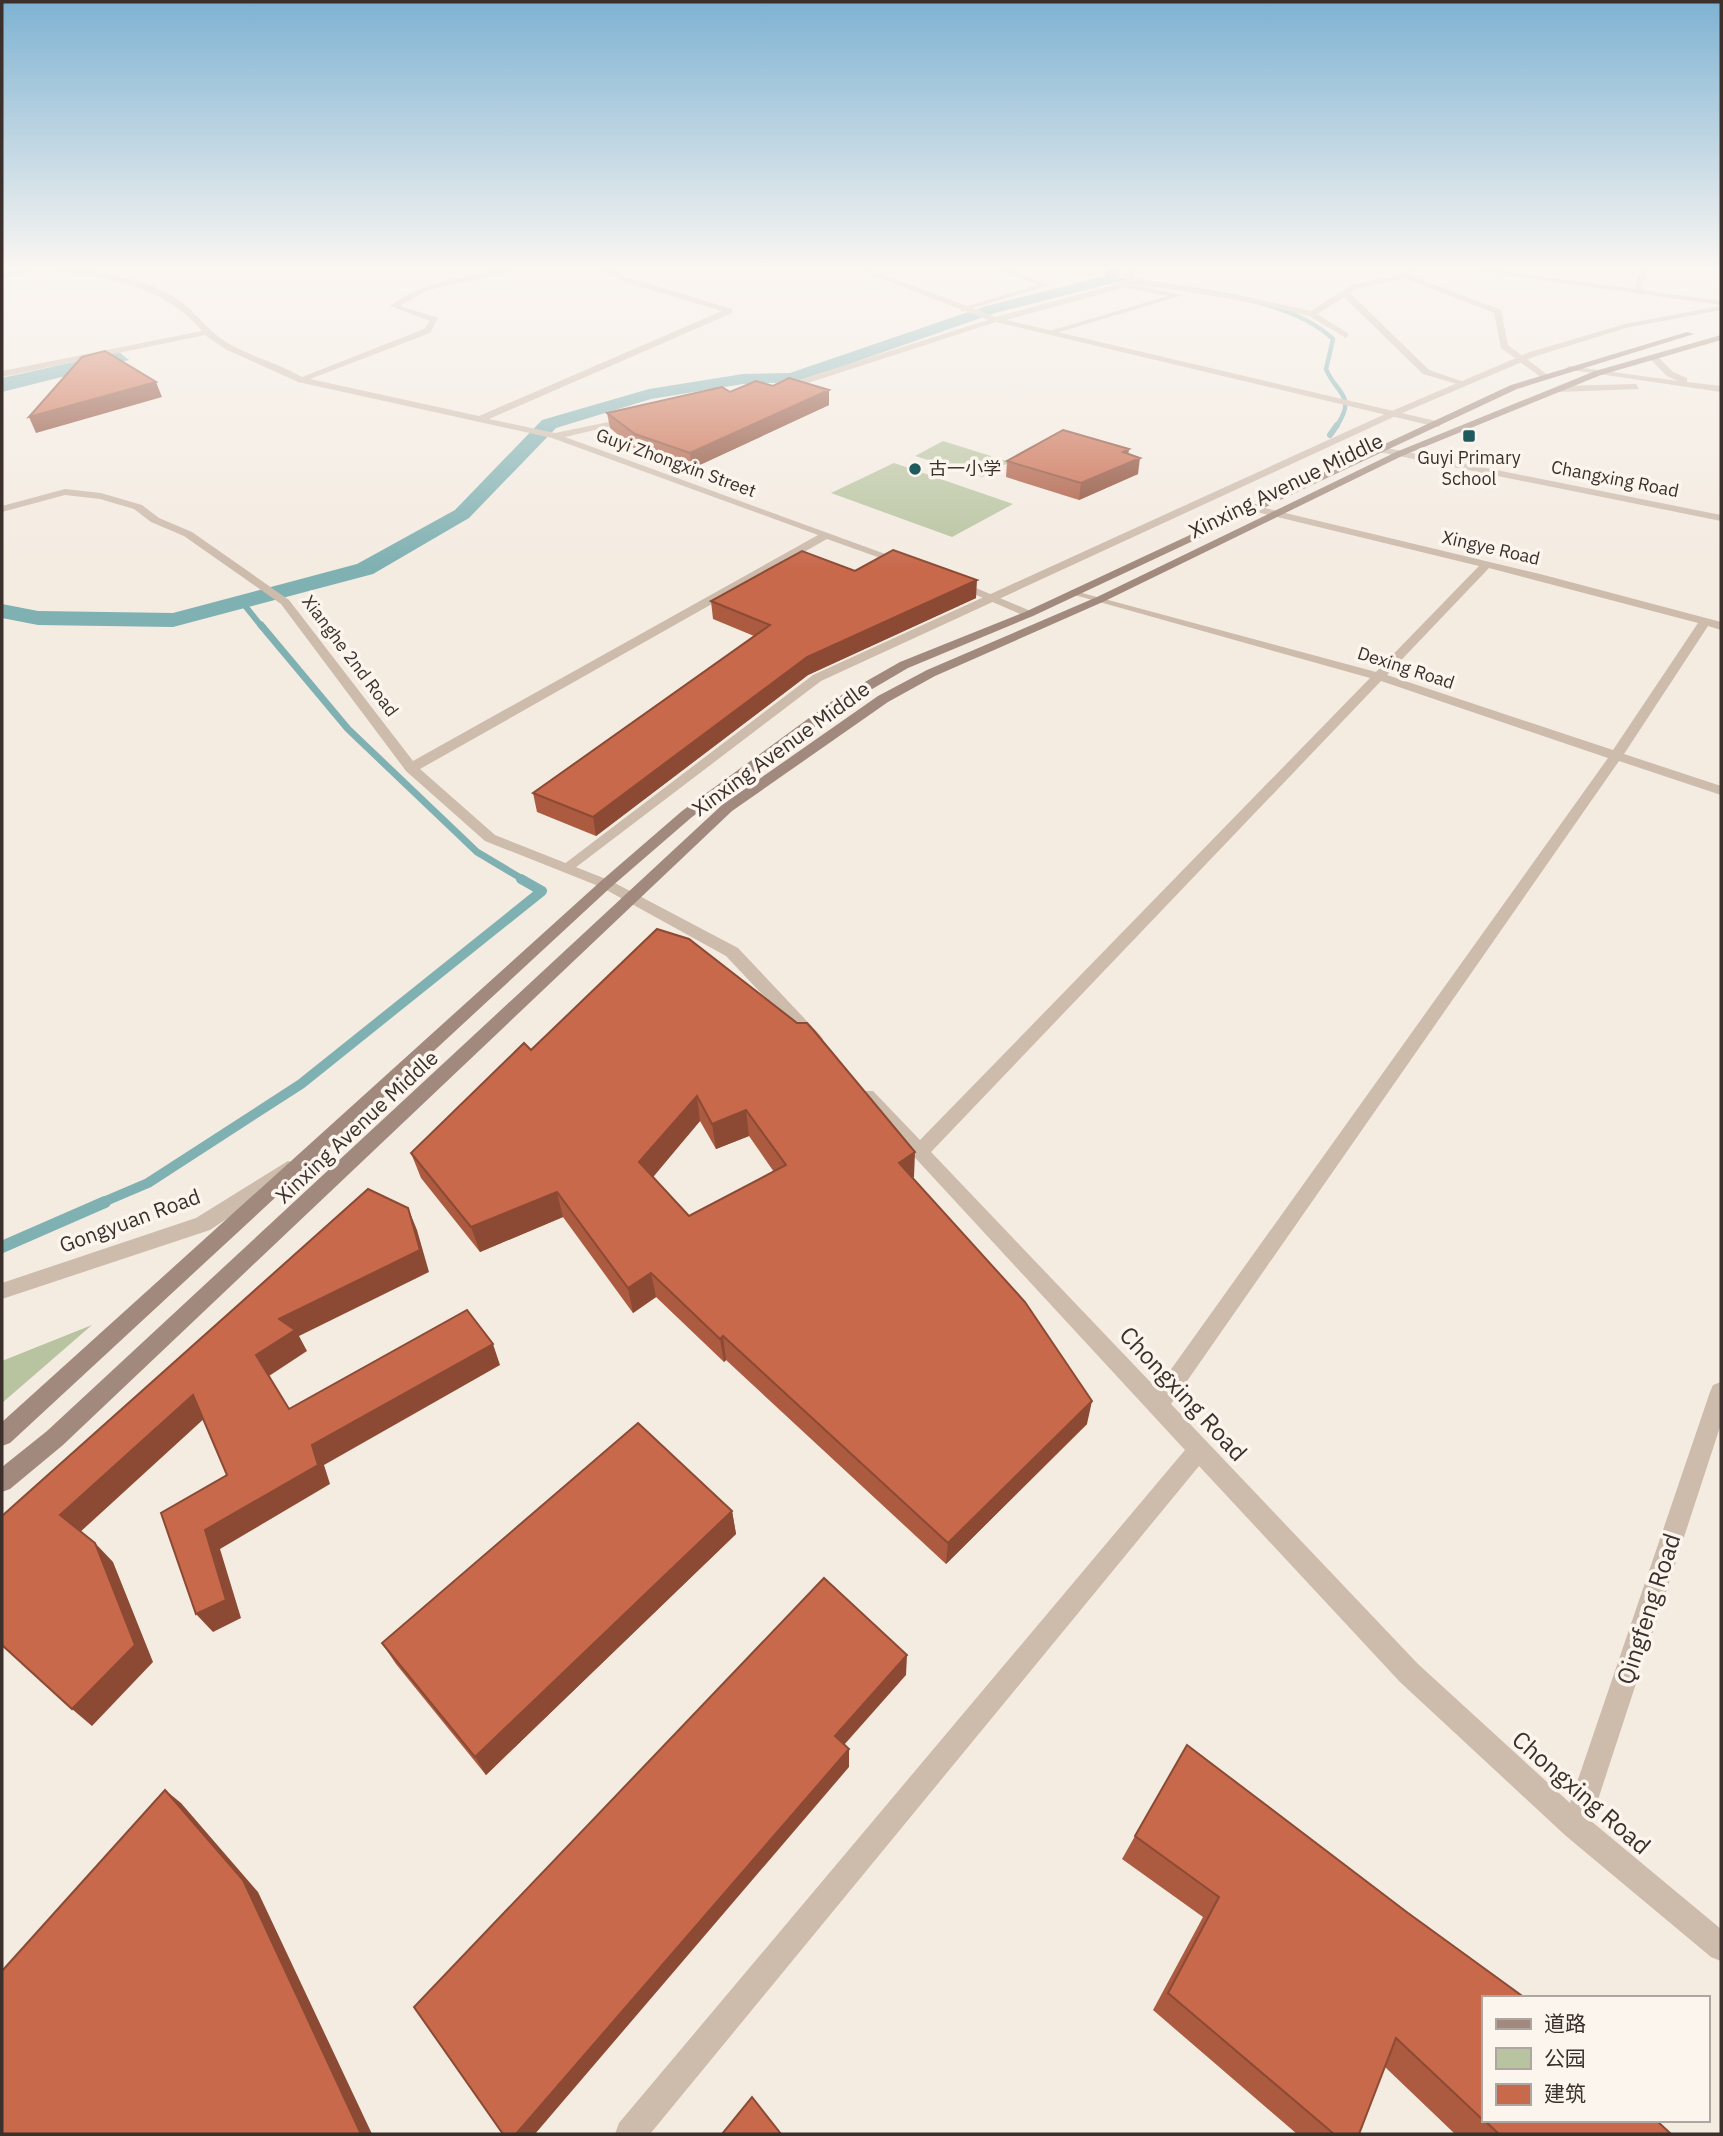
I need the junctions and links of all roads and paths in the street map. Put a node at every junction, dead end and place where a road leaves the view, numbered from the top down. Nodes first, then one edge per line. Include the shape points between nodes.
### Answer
1 (27, 369) edge
2 (283, 369) edge
3 (330, 369) edge
4 (597, 369) edge
5 (844, 369) edge
6 (1206, 369) edge
7 (1423, 369) edge
8 (1498, 369) edge
9 (1536, 369) edge
10 (1569, 369) joint
11 (1613, 369) edge
12 (1665, 369) edge
13 (1598, 373) junction
14 (2, 374) edge
15 (1545, 376) junction
16 (301, 380) junction
17 (1461, 384) junction
18 (774, 385) edge
19 (1697, 386) junction
20 (1559, 388) junction
21 (1721, 389) edge
22 (1393, 414) junction
23 (645, 415) edge
24 (481, 419) junction
25 (1437, 424) junction
26 (555, 436) junction
27 (1377, 449) junction
28 (1399, 454) junction
29 (1252, 508) junction
30 (2, 509) edge
31 (1278, 514) junction
32 (1721, 518) edge
33 (826, 535) junction
34 (1486, 565) junction
35 (913, 567) edge
36 (951, 580) edge
37 (1075, 592) junction
38 (990, 597) junction
39 (1101, 599) junction
40 (1029, 614) junction
41 (1705, 621) junction
42 (1721, 626) edge
43 (1380, 677) junction
44 (1616, 756) junction
45 (411, 768) junction
46 (1721, 791) edge
47 (566, 869) junction
48 (606, 884) junction
49 (632, 898) junction
50 (826, 1052) edge
51 (854, 1082) edge
52 (920, 1152) junction
53 (303, 1158) junction
54 (2, 1291) edge
55 (1721, 1392) edge
56 (1158, 1405) junction
57 (2, 1436) edge
58 (1199, 1449) junction
59 (2, 1481) edge
60 (1576, 1826) junction
61 (1721, 1947) edge
62 (630, 2134) edge

1 - 14 street
2 - 16 street, Guyi Zhongxin Street
3 - 16 street
4 - 24 street
5 - 18 street via 799,383
6 - 22 street
7 - 17 street
8 - 17 street
9 - 15 street
10 - 13 street
10 - 15 main road, Xinxing Avenue Middle
11 - 13 main road, Xinxing Avenue Middle
12 - 19 street
13 - 19 street
13 - 20 main road, Xinxing Avenue Middle
15 - 25 main road, Xinxing Avenue Middle
16 - 24 street, Guyi Zhongxin Street
17 - 22 street
19 - 20 street
19 - 21 street
20 - 28 main road, Xinxing Avenue Middle
22 - 25 street
22 - 38 street
23 - 26 street
24 - 26 street, Guyi Zhongxin Street
25 - 27 main road, Xinxing Avenue Middle
26 - 33 street, Guyi Zhongxin Street
27 - 28 street, Changxing Road
27 - 29 main road, Xinxing Avenue Middle
28 - 31 main road, Xinxing Avenue Middle
28 - 32 street, Changxing Road
29 - 31 street, Xingye Road
29 - 37 main road, Xinxing Avenue Middle
30 - 45 street, Xianghe 2nd Road via 65,492 102,496 138,507 188,534 285,602
31 - 34 street, Xingye Road
31 - 39 main road, Xinxing Avenue Middle
33 - 35 street, Guyi Zhongxin Street
33 - 45 street
34 - 41 street, Xingye Road
34 - 43 street
36 - 38 street
37 - 39 street, Dexing Road
37 - 40 main road, Xinxing Avenue Middle
38 - 40 street
38 - 47 street via 817,678
39 - 43 street, Dexing Road
39 - 49 main road, Xinxing Avenue Middle via 930,673 883,699 727,808
40 - 48 main road, Xinxing Avenue Middle via 904,665 840,702 687,814
41 - 42 street, Xingye Road
41 - 44 street
43 - 44 street, Dexing Road
43 - 52 street
44 - 46 street, Dexing Road
44 - 56 street
45 - 47 street, Xianghe 2nd Road via 490,838
47 - 48 street, Xianghe 2nd Road
48 - 49 street
48 - 53 main road, Xinxing Avenue Middle
49 - 50 street via 732,952
49 - 59 main road, Xinxing Avenue Middle via 55,1438
51 - 52 street, Chongxing Road
52 - 56 street, Chongxing Road
53 - 54 street, Gongyuan Road via 203,1224
53 - 57 main road, Xinxing Avenue Middle
55 - 60 street, Qingfeng Road
56 - 58 street, Chongxing Road
58 - 60 street, Chongxing Road via 1409,1673
58 - 62 street
60 - 61 street, Chongxing Road

